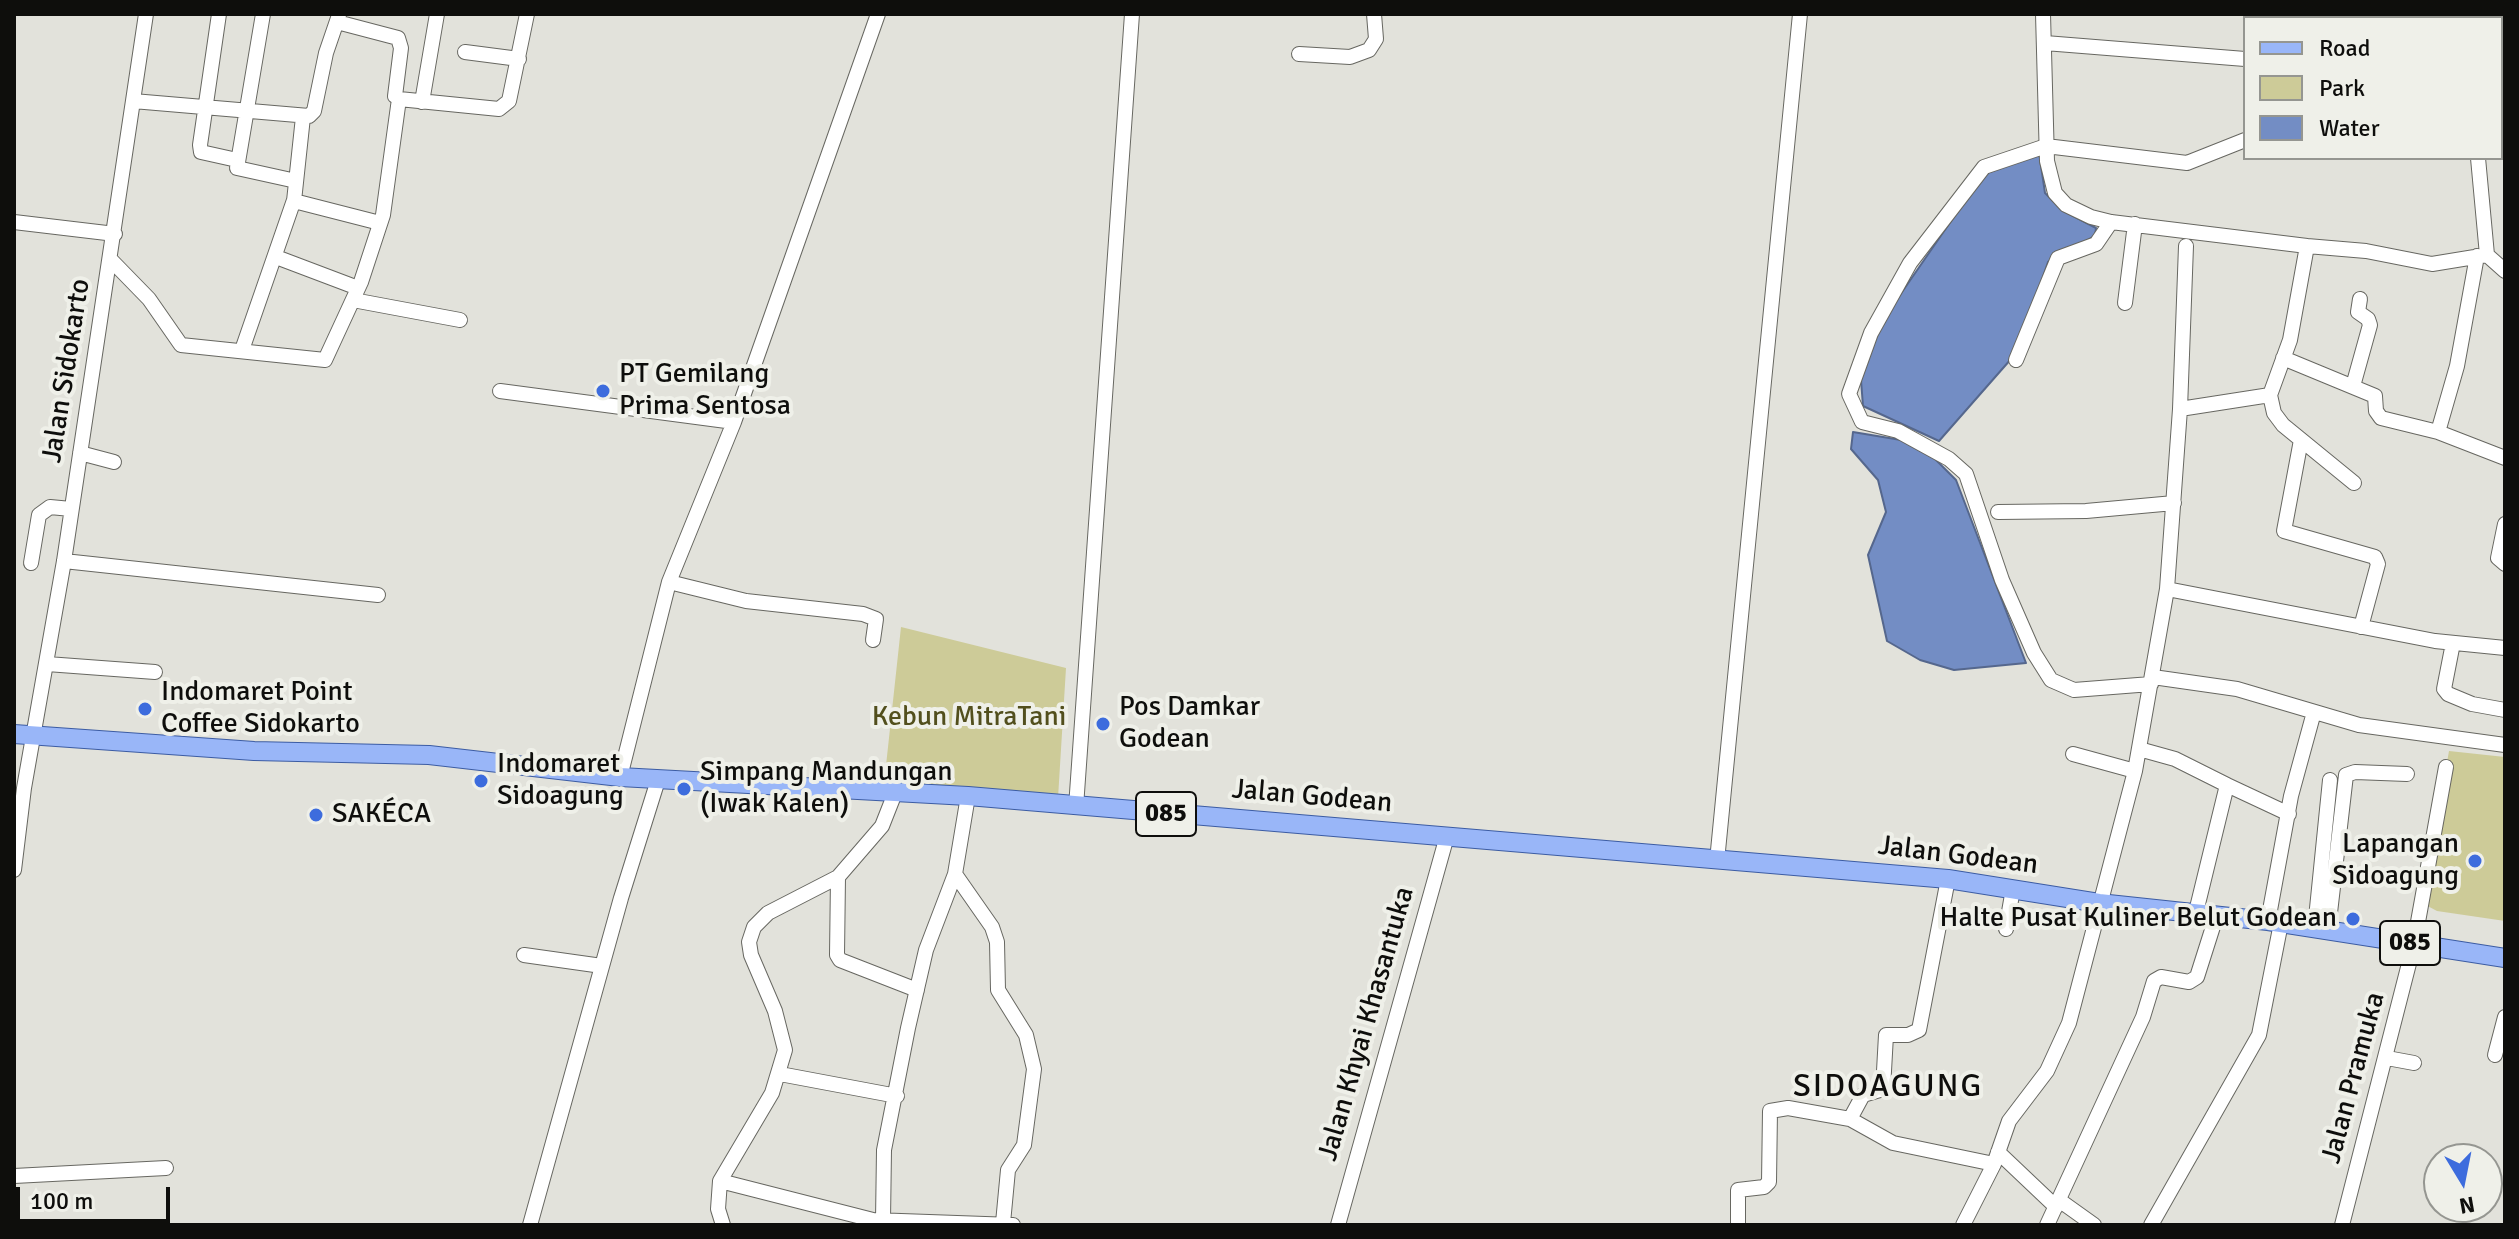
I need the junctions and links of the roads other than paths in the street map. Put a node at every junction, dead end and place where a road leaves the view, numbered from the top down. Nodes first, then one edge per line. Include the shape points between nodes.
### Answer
1 (146, 14) edge
2 (219, 14) edge
3 (263, 14) edge
4 (436, 14) edge
5 (527, 14) edge
6 (878, 14) edge
7 (1132, 14) edge
8 (1374, 14) edge
9 (1800, 14) edge
10 (2043, 14) edge
11 (338, 18) edge
12 (2045, 43) junction
13 (465, 52) dead end
14 (1299, 54) dead end
15 (519, 59) junction
16 (2243, 59) edge
17 (399, 99) junction
18 (133, 101) junction
19 (422, 102) junction
20 (207, 109) junction
21 (248, 112) junction
22 (303, 117) junction
23 (2243, 141) edge
24 (2046, 146) junction
25 (237, 160) junction
26 (2478, 160) edge
27 (296, 181) junction
28 (294, 200) junction
29 (14, 222) edge
30 (2111, 222) junction
31 (380, 223) junction
32 (2135, 224) junction
33 (115, 234) junction
34 (2186, 246) dead end
35 (2307, 246) junction
36 (2482, 256) junction
37 (276, 257) junction
38 (111, 260) junction
39 (2505, 271) edge
40 (356, 294) junction
41 (2360, 299) dead end
42 (2125, 303) dead end
43 (460, 320) dead end
44 (242, 350) junction
45 (2283, 358) junction
46 (2016, 360) dead end
47 (2353, 386) junction
48 (500, 391) dead end
49 (2270, 395) junction
50 (2180, 409) junction
51 (734, 422) junction
52 (2438, 432) junction
53 (2301, 440) junction
54 (80, 453) junction
55 (2505, 458) edge
56 (114, 462) dead end
57 (2354, 483) dead end
58 (2174, 503) junction
59 (71, 509) junction
60 (1998, 512) dead end
61 (2505, 524) edge
62 (64, 561) junction
63 (31, 563) dead end
64 (2505, 564) edge
65 (669, 582) junction
66 (2167, 589) junction
67 (378, 595) dead end
68 (2361, 627) junction
69 (873, 640) dead end
70 (2453, 643) junction
71 (2505, 648) edge
72 (47, 664) junction
73 (155, 672) dead end
74 (2152, 680) junction
75 (2505, 710) edge
76 (2314, 712) junction
77 (14, 734) edge
78 (33, 735) junction
79 (2505, 745) edge
80 (2139, 749) junction
81 (2073, 754) dead end
82 (2446, 767) dead end
83 (2135, 771) junction
84 (2407, 774) dead end
85 (620, 777) junction
86 (658, 780) junction
87 (2330, 780) dead end
88 (2227, 785) junction
89 (895, 793) junction
90 (968, 796) junction
91 (1076, 807) junction
92 (17, 813) edge
93 (2289, 814) junction
94 (1447, 836) junction
95 (1717, 861) junction
96 (14, 870) edge
97 (955, 874) junction
98 (838, 877) junction
99 (1948, 879) junction
100 (2013, 889) junction
101 (2099, 903) junction
102 (2196, 912) junction
103 (2217, 914) junction
104 (2274, 922) junction
105 (2006, 929) dead end
106 (2322, 929) junction
107 (2414, 944) junction
108 (524, 955) dead end
109 (2505, 958) edge
110 (602, 966) junction
111 (917, 990) junction
112 (2505, 1017) edge
113 (2495, 1055) dead end
114 (2387, 1058) junction
115 (2414, 1063) dead end
116 (780, 1074) junction
117 (897, 1096) junction
118 (1850, 1119) junction
119 (1996, 1158) junction
120 (166, 1168) dead end
121 (14, 1176) edge
122 (720, 1181) junction
123 (2058, 1203) junction
124 (883, 1220) junction
125 (1008, 1224) edge
126 (530, 1225) edge
127 (723, 1225) edge
128 (1338, 1225) edge
129 (1738, 1225) edge
130 (1963, 1225) edge
131 (2047, 1225) edge
132 (2094, 1225) edge
133 (2151, 1225) edge
134 (2342, 1225) edge

1 - 18 street, Jalan Sidokarto
2 - 20 street
3 - 21 street
4 - 19 street
5 - 15 street
6 - 51 street
7 - 91 street
8 - 14 street via 1376,39 1369,50 1350,57
9 - 95 street
10 - 12 street
11 - 17 street via 398,38
11 - 22 street via 314,111
12 - 16 street
12 - 24 street
13 - 15 street
15 - 19 street via 504,107
17 - 19 street
17 - 31 street
18 - 20 street
18 - 33 street, Jalan Sidokarto
20 - 21 street
20 - 25 street via 200,149
21 - 22 street
21 - 25 street
22 - 27 street
23 - 24 street via 2187,163
24 - 30 street via 2055,193 2077,211
24 - 74 street via 1984,167 1910,263 1871,333 1849,394 1862,422 1898,431 1966,474 2002,580 2051,680 2074,690
25 - 27 street via 242,170
26 - 36 street
27 - 28 street
28 - 31 street
28 - 37 street
29 - 33 street
30 - 32 street
30 - 46 street via 2096,244 2058,258
31 - 40 street
32 - 35 street
32 - 42 street
33 - 38 street, Jalan Sidokarto
34 - 50 street
35 - 36 street via 2432,264
35 - 45 street
36 - 39 street
36 - 52 street
37 - 40 street
37 - 44 street
38 - 44 street via 149,299 181,345
38 - 54 street, Jalan Sidokarto
40 - 43 street
40 - 44 street via 325,360
41 - 47 street via 2358,312 2370,325
45 - 47 street
45 - 49 street
47 - 52 street via 2375,396 2381,418
48 - 51 street
49 - 50 street
49 - 53 street via 2274,413
50 - 58 street
51 - 65 street
52 - 55 street
53 - 57 street
53 - 68 street via 2284,531 2375,557 2378,564
54 - 56 street
54 - 59 street, Jalan Sidokarto
58 - 60 street
58 - 66 street
59 - 62 street, Jalan Sidokarto
59 - 63 street via 50,507 39,515
61 - 64 street via 2498,558
62 - 67 street
62 - 72 street, Jalan Sidokarto
65 - 69 street via 746,601 863,614 876,619
65 - 85 street
66 - 68 street
66 - 74 street
68 - 70 street
70 - 71 street
70 - 75 street via 2444,689 2472,704
72 - 73 street
72 - 78 street, Jalan Sidokarto
74 - 76 street via 2237,689
74 - 80 street
76 - 79 street via 2359,725
76 - 93 street
77 - 78 main road, Jalan Godean / 085
78 - 85 main road, Jalan Godean / 085 via 254,751 429,755
78 - 92 street, Jalan Sidokarto
80 - 83 street
80 - 88 street via 2175,759
81 - 83 street
82 - 107 street, Jalan Pramuka
83 - 101 street
84 - 106 street via 2346,775
85 - 86 main road, Jalan Godean / 085
86 - 89 main road, Jalan Godean / 085
86 - 110 street
87 - 106 street
88 - 93 street
88 - 102 street
89 - 90 main road, Jalan Godean / 085
89 - 98 street via 882,826
90 - 91 main road, Jalan Godean / 085
90 - 97 street
91 - 94 main road, Jalan Godean / 085
92 - 96 street, Jalan Sidokarto
93 - 104 street
94 - 95 main road, Jalan Godean / 085
94 - 128 street, Jalan Khyai Khasantuka
95 - 99 main road, Jalan Godean / 085
97 - 111 street
97 - 125 street via 992,927 998,990 1026,1035 1034,1069 1024,1145 1008,1170
98 - 111 street via 840,960
98 - 116 street via 768,913 750,938 751,955 781,1030 785,1050
99 - 100 main road, Jalan Godean / 085
99 - 118 street via 1919,1030 1886,1035 1883,1089 1863,1095
100 - 101 main road, Jalan Godean / 085
100 - 105 street
101 - 102 main road, Jalan Godean / 085
101 - 119 street via 2069,1023 2047,1071 2009,1121
102 - 103 main road, Jalan Godean / 085
103 - 104 main road, Jalan Godean / 085
103 - 123 street via 2197,977 2189,982 2161,977 2154,981 2143,1017
104 - 106 main road, Jalan Godean / 085
104 - 133 street via 2259,1035
106 - 107 main road, Jalan Godean / 085
107 - 109 main road, Jalan Godean / 085
107 - 114 street, Jalan Pramuka
108 - 110 street
110 - 126 street
111 - 117 street
112 - 113 street
114 - 115 street
114 - 134 street, Jalan Pramuka
116 - 117 street
116 - 122 street
117 - 124 street via 884,1150
118 - 119 street via 1893,1143
118 - 129 street via 1788,1108 1770,1111 1769,1182 1738,1190
119 - 123 street
119 - 130 street
120 - 121 street
122 - 124 street
122 - 127 street
123 - 131 street
123 - 132 street
124 - 125 street

